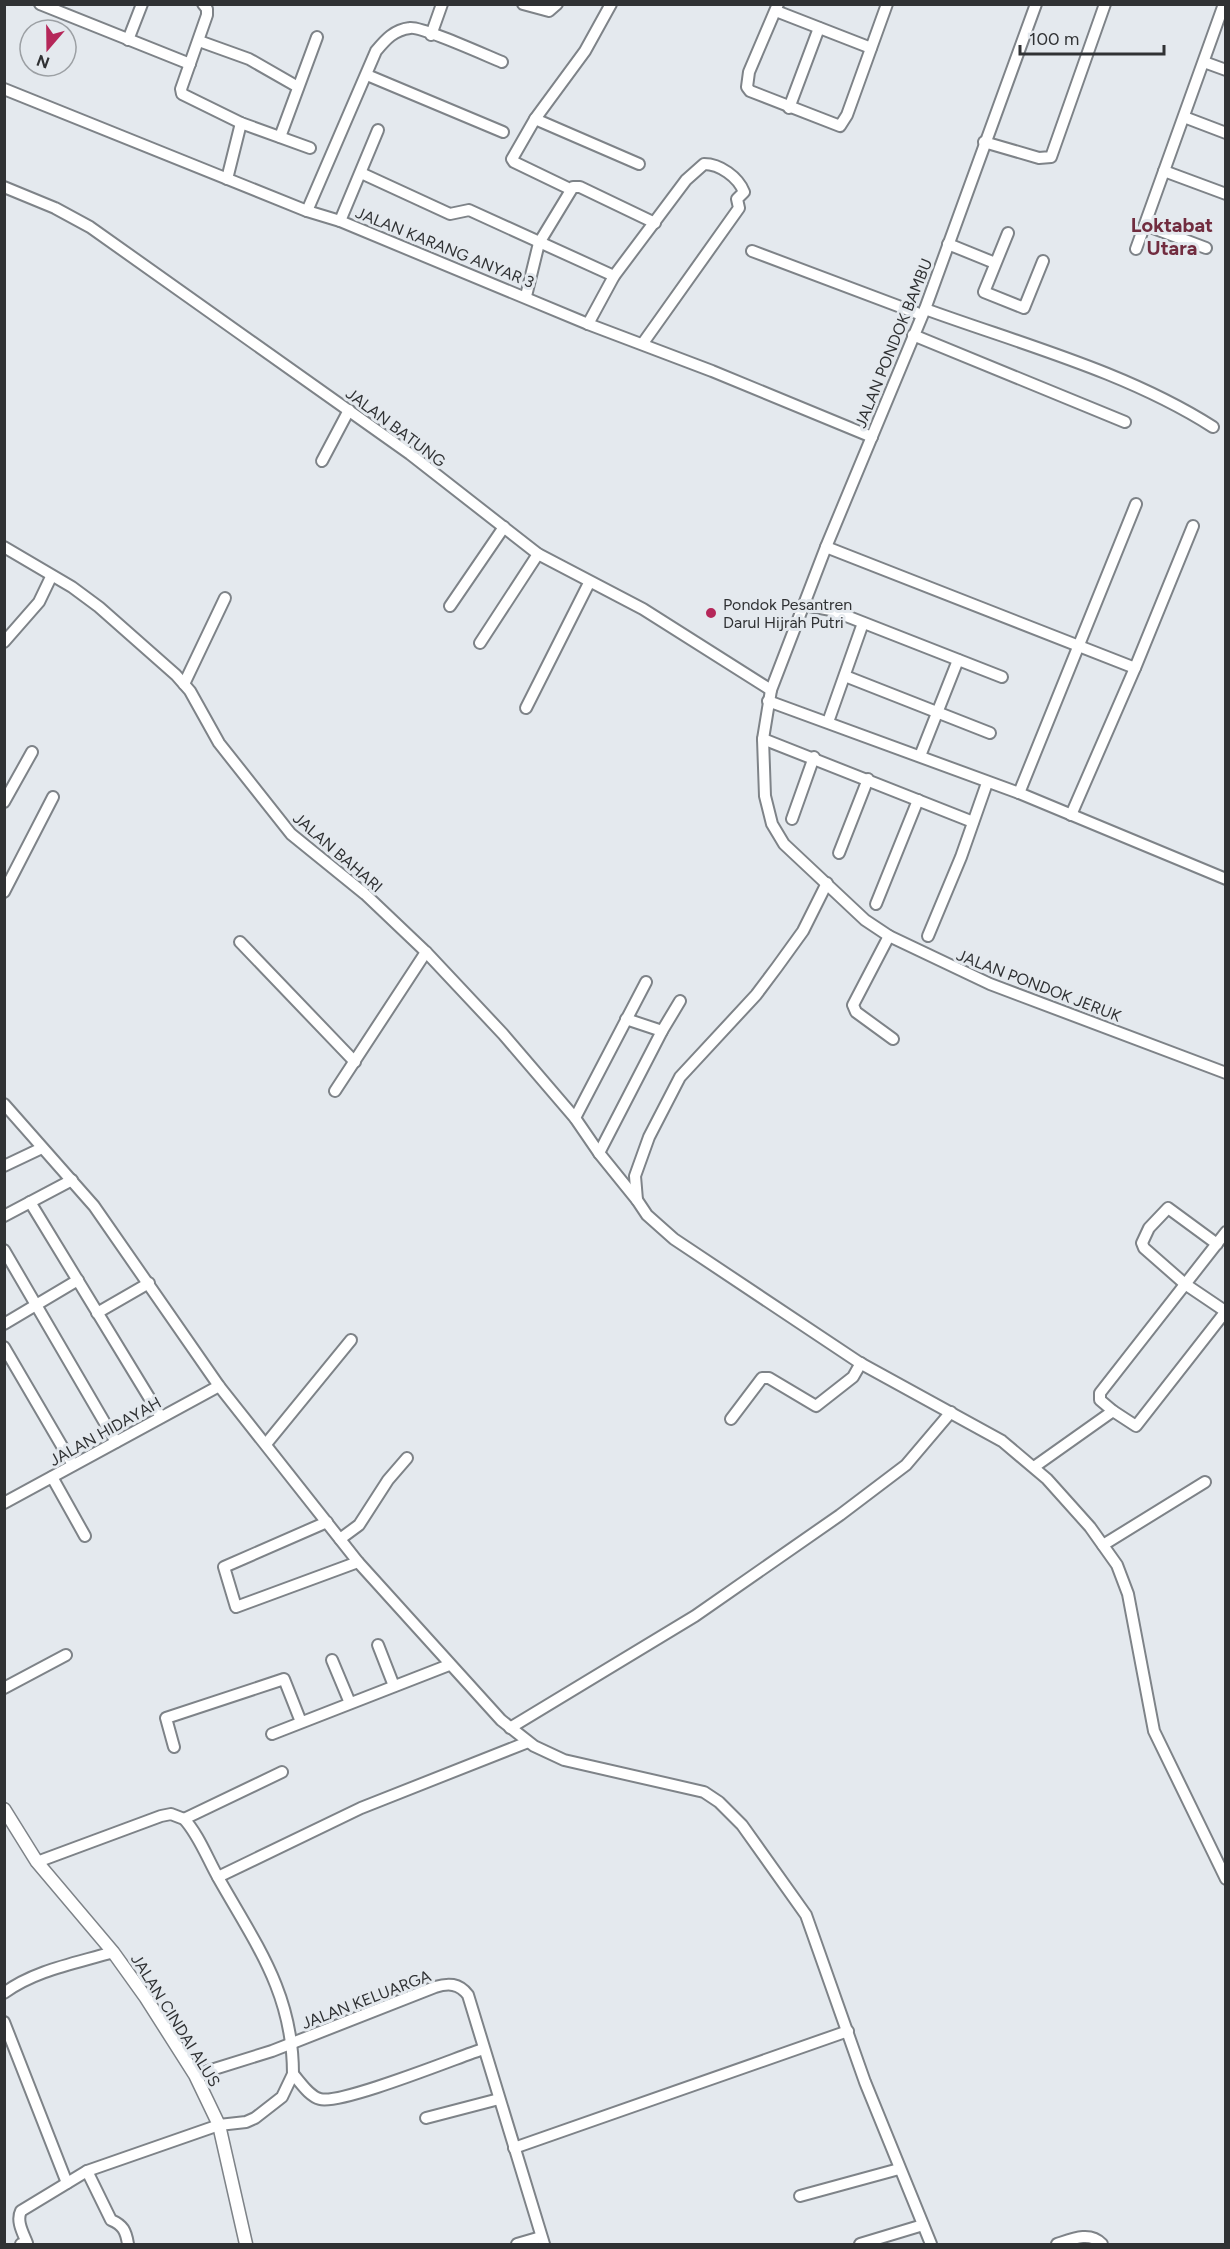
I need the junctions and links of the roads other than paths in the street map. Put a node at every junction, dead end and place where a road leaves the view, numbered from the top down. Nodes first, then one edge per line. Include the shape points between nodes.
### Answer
1 (40, 4) edge
2 (142, 4) edge
3 (202, 4) edge
4 (442, 4) edge
5 (523, 4) edge
6 (557, 4) edge
7 (611, 4) edge
8 (887, 4) edge
9 (1036, 4) edge
10 (1106, 4) edge
11 (1224, 4) edge
12 (777, 8) edge
13 (819, 28) junction
14 (430, 35) junction
15 (317, 37) dead end
16 (128, 40) junction
17 (199, 41) junction
18 (870, 48) junction
19 (502, 62) dead end
20 (1204, 62) junction
21 (190, 64) junction
22 (1226, 70) edge
23 (367, 75) junction
24 (298, 87) junction
25 (4, 89) edge
26 (789, 108) junction
27 (1184, 117) junction
28 (535, 119) junction
29 (241, 123) junction
30 (378, 130) dead end
31 (503, 132) dead end
32 (1226, 133) edge
33 (280, 136) junction
34 (984, 142) junction
35 (310, 147) dead end
36 (639, 164) dead end
37 (1164, 171) junction
38 (361, 173) junction
39 (227, 178) junction
40 (4, 187) edge
41 (570, 189) junction
42 (1226, 194) edge
43 (307, 211) junction
44 (340, 220) junction
45 (655, 223) junction
46 (1145, 225) junction
47 (1008, 233) dead end
48 (539, 243) junction
49 (948, 244) junction
50 (1206, 248) dead end
51 (1136, 249) dead end
52 (752, 251) dead end
53 (1043, 261) dead end
54 (995, 263) junction
55 (614, 276) junction
56 (526, 297) junction
57 (924, 312) junction
58 (588, 324) junction
59 (913, 335) junction
60 (643, 344) junction
61 (350, 410) junction
62 (1125, 422) dead end
63 (1213, 427) dead end
64 (872, 437) junction
65 (322, 460) dead end
66 (1136, 504) dead end
67 (1193, 526) dead end
68 (504, 527) junction
69 (4, 547) edge
70 (826, 547) junction
71 (538, 554) junction
72 (51, 577) junction
73 (590, 583) junction
74 (225, 598) dead end
75 (804, 604) junction
76 (450, 606) dead end
77 (863, 623) junction
78 (4, 642) edge
79 (480, 643) dead end
80 (1080, 646) junction
81 (958, 660) junction
82 (1135, 668) junction
83 (845, 676) junction
84 (1002, 677) dead end
85 (184, 684) junction
86 (770, 695) junction
87 (526, 708) dead end
88 (939, 711) junction
89 (828, 722) junction
90 (990, 733) dead end
91 (763, 739) junction
92 (32, 752) dead end
93 (920, 756) junction
94 (814, 757) junction
95 (868, 778) junction
96 (987, 783) junction
97 (1019, 794) junction
98 (53, 796) dead end
99 (918, 800) junction
100 (4, 802) edge
101 (1071, 815) junction
102 (792, 819) dead end
103 (973, 822) junction
104 (839, 853) dead end
105 (1226, 879) edge
106 (827, 883) junction
107 (6, 886) edge
108 (876, 904) dead end
109 (889, 936) junction
110 (928, 936) dead end
111 (240, 942) dead end
112 (426, 952) junction
113 (646, 982) dead end
114 (680, 1001) dead end
115 (626, 1018) junction
116 (662, 1031) junction
117 (893, 1039) dead end
118 (355, 1062) junction
119 (1226, 1073) edge
120 (335, 1091) dead end
121 (6, 1110) edge
122 (576, 1118) junction
123 (42, 1148) junction
124 (599, 1153) junction
125 (4, 1166) edge
126 (72, 1180) junction
127 (638, 1200) junction
128 (30, 1202) junction
129 (4, 1216) edge
130 (1226, 1232) edge
131 (1217, 1244) junction
132 (4, 1250) edge
133 (78, 1280) junction
134 (149, 1283) junction
135 (1185, 1284) junction
136 (37, 1306) junction
137 (1225, 1311) edge
138 (97, 1313) junction
139 (4, 1324) edge
140 (351, 1340) dead end
141 (4, 1347) edge
142 (861, 1363) junction
143 (219, 1386) junction
144 (1113, 1411) junction
145 (951, 1412) junction
146 (161, 1417) junction
147 (731, 1419) dead end
148 (116, 1442) junction
149 (266, 1444) junction
150 (407, 1458) dead end
151 (73, 1466) junction
152 (1034, 1467) junction
153 (52, 1478) junction
154 (1205, 1482) dead end
155 (4, 1503) edge
156 (327, 1522) junction
157 (85, 1536) dead end
158 (340, 1539) junction
159 (1103, 1545) junction
160 (358, 1562) junction
161 (378, 1645) dead end
162 (66, 1655) dead end
163 (332, 1660) dead end
164 (449, 1665) junction
165 (394, 1686) junction
166 (4, 1688) edge
167 (350, 1703) junction
168 (301, 1722) junction
169 (510, 1728) junction
170 (272, 1734) dead end
171 (528, 1742) junction
172 (174, 1748) dead end
173 (282, 1772) dead end
174 (4, 1809) edge
175 (184, 1819) junction
176 (37, 1862) junction
177 (218, 1877) junction
178 (1226, 1880) edge
179 (113, 1952) junction
180 (4, 1994) edge
181 (4, 2022) edge
182 (848, 2031) junction
183 (293, 2043) junction
184 (483, 2049) junction
185 (293, 2074) junction
186 (195, 2075) junction
187 (499, 2098) junction
188 (426, 2118) dead end
189 (219, 2126) junction
190 (514, 2148) junction
191 (899, 2169) junction
192 (87, 2171) junction
193 (67, 2183) junction
194 (800, 2196) dead end
195 (923, 2225) junction
196 (542, 2241) edge
197 (25, 2244) edge
198 (128, 2244) edge
199 (246, 2244) edge
200 (517, 2244) edge
201 (860, 2244) edge
202 (931, 2244) edge
203 (1057, 2244) edge
204 (1102, 2244) edge

1 - 16 street
2 - 16 street
3 - 17 street via 207,15
4 - 14 street
5 - 6 street via 544,10
7 - 28 street via 585,51
8 - 18 street
9 - 34 street, JALAN PONDOK BAMBU
10 - 34 street via 1051,157 1040,158
11 - 20 street
12 - 13 street
12 - 26 street via 749,72 747,87
13 - 18 street
13 - 26 street
14 - 19 street
14 - 23 street via 416,28 396,32 376,51
15 - 24 street
16 - 21 street
17 - 21 street
17 - 24 street via 249,59
18 - 26 street via 842,125
20 - 22 street
20 - 27 street
21 - 29 street via 182,94
23 - 31 street
23 - 43 street
24 - 33 street
25 - 39 street, JALAN KARANG ANYAR 3
27 - 32 street
27 - 37 street
28 - 36 street
28 - 41 street via 512,159
29 - 33 street
29 - 39 street
30 - 38 street
33 - 35 street
34 - 49 street, JALAN PONDOK BAMBU
37 - 42 street
37 - 46 street
38 - 44 street
38 - 48 street via 450,214 469,210
39 - 43 street, JALAN KARANG ANYAR 3
40 - 61 street, JALAN BATUNG via 55,207 90,227
41 - 45 street via 580,187
41 - 48 street
43 - 44 street, JALAN KARANG ANYAR 3
44 - 56 street, JALAN KARANG ANYAR 3
45 - 55 street
45 - 60 street via 686,180 704,164 714,164 734,178 744,192 737,199 739,208
46 - 50 street
46 - 51 street
47 - 54 street
48 - 55 street
48 - 56 street
49 - 54 street
49 - 57 street, JALAN PONDOK BAMBU
52 - 57 street
53 - 54 street via 1024,308 984,292
55 - 58 street
56 - 58 street, JALAN KARANG ANYAR 3
57 - 59 street, JALAN PONDOK BAMBU
57 - 63 street via 1113,378 1179,405
58 - 60 street, JALAN KARANG ANYAR 3
59 - 62 street
59 - 64 street, JALAN PONDOK BAMBU
60 - 64 street, JALAN KARANG ANYAR 3
61 - 65 street
61 - 68 street, JALAN BATUNG
64 - 70 street, JALAN PONDOK BAMBU
66 - 80 street
67 - 82 street
68 - 71 street, JALAN BATUNG
68 - 76 street
69 - 72 street, JALAN BAHARI
70 - 75 street, JALAN PONDOK BAMBU
70 - 80 street
71 - 73 street, JALAN BATUNG
71 - 79 street
72 - 78 street via 39,602
72 - 85 street, JALAN BAHARI via 99,607
73 - 86 street, JALAN BATUNG via 643,609
73 - 87 street
74 - 85 street
75 - 77 street
75 - 86 street, JALAN PONDOK BAMBU
77 - 81 street
77 - 83 street
80 - 82 street
80 - 97 street
81 - 84 street
81 - 88 street
82 - 101 street
83 - 88 street
83 - 89 street
85 - 112 street, JALAN BAHARI via 219,742 291,834 365,894
86 - 89 street, JALAN BATUNG
86 - 91 street, JALAN PONDOK JERUK
88 - 90 street
88 - 93 street
89 - 93 street, JALAN BATUNG
91 - 94 street
91 - 106 street, JALAN PONDOK JERUK via 765,796 772,824 784,844
92 - 100 street
93 - 96 street, JALAN BATUNG
94 - 95 street
94 - 102 street
95 - 99 street
95 - 104 street
96 - 97 street, JALAN BATUNG
96 - 103 street
97 - 101 street, JALAN BATUNG
98 - 107 street
99 - 103 street
99 - 108 street
101 - 105 street, JALAN BATUNG
103 - 110 street
106 - 109 street, JALAN PONDOK JERUK via 865,920
106 - 127 street via 803,931 777,967 673,1089 638,1167
109 - 117 street via 853,1005 856,1012
109 - 119 street, JALAN PONDOK JERUK via 990,984
111 - 118 street
112 - 118 street
112 - 122 street, JALAN BAHARI
113 - 115 street
114 - 116 street
115 - 116 street
115 - 122 street
116 - 124 street
118 - 120 street
121 - 123 street
122 - 124 street, JALAN BAHARI
123 - 125 street
123 - 126 street
124 - 127 street, JALAN BAHARI
126 - 128 street
126 - 134 street
127 - 142 street, JALAN BAHARI via 647,1215 674,1239
128 - 129 street
128 - 133 street
130 - 131 street
131 - 135 street
131 - 135 street via 1174,1209 1165,1208 1149,1228 1142,1243 1144,1248
132 - 136 street
133 - 136 street
133 - 138 street
134 - 138 street
134 - 143 street
135 - 137 street
135 - 144 street via 1100,1393 1100,1400
136 - 139 street
136 - 148 street
137 - 144 street via 1136,1426
138 - 146 street
140 - 149 street
141 - 151 street
142 - 145 street, JALAN BAHARI
142 - 147 street via 853,1377 816,1406 769,1378 762,1378
143 - 146 street, JALAN HIDAYAH
143 - 149 street
144 - 152 street
145 - 152 street, JALAN BAHARI via 1002,1441
145 - 169 street via 906,1465 840,1515 695,1616
146 - 148 street, JALAN HIDAYAH
148 - 151 street, JALAN HIDAYAH
149 - 156 street
150 - 158 street via 359,1525
151 - 153 street, JALAN HIDAYAH
152 - 159 street, JALAN BAHARI
153 - 155 street, JALAN HIDAYAH
153 - 157 street
154 - 159 street
156 - 158 street
156 - 160 street via 224,1568 236,1607
158 - 160 street
159 - 178 street, JALAN BAHARI via 1117,1565 1128,1594 1154,1731
160 - 164 street
161 - 165 street
162 - 166 street
163 - 167 street
164 - 165 street
164 - 169 street
165 - 167 street
167 - 168 street
168 - 170 street
168 - 172 street via 284,1679 166,1718
169 - 171 street
171 - 177 street via 372,1803
171 - 182 street via 564,1760 693,1788 719,1802 742,1825 806,1915
173 - 175 street
174 - 176 street, JALAN CINDAI ALUS
175 - 176 street via 171,1814 161,1816
175 - 177 street
176 - 179 street, JALAN CINDAI ALUS
177 - 183 street via 269,1964
179 - 180 street via 37,1975
179 - 186 street, JALAN CINDAI ALUS
181 - 193 street
182 - 190 street
182 - 191 street
183 - 184 street, JALAN KELUARGA via 445,1984 458,1986 468,1995
183 - 185 street
183 - 186 street, JALAN KELUARGA
184 - 185 street via 323,2101 314,2097
184 - 187 street, JALAN KELUARGA
185 - 189 street via 274,2105 246,2122
186 - 189 street, JALAN CINDAI ALUS
187 - 188 street
187 - 190 street, JALAN KELUARGA
189 - 192 street
189 - 199 street, JALAN CINDAI ALUS
190 - 196 street, JALAN KELUARGA
191 - 194 street
191 - 195 street
192 - 193 street
192 - 198 street via 111,2220 121,2224 127,2234
193 - 197 street via 21,2211 18,2216
195 - 201 street
195 - 202 street
196 - 200 street
203 - 204 street via 1088,2237

